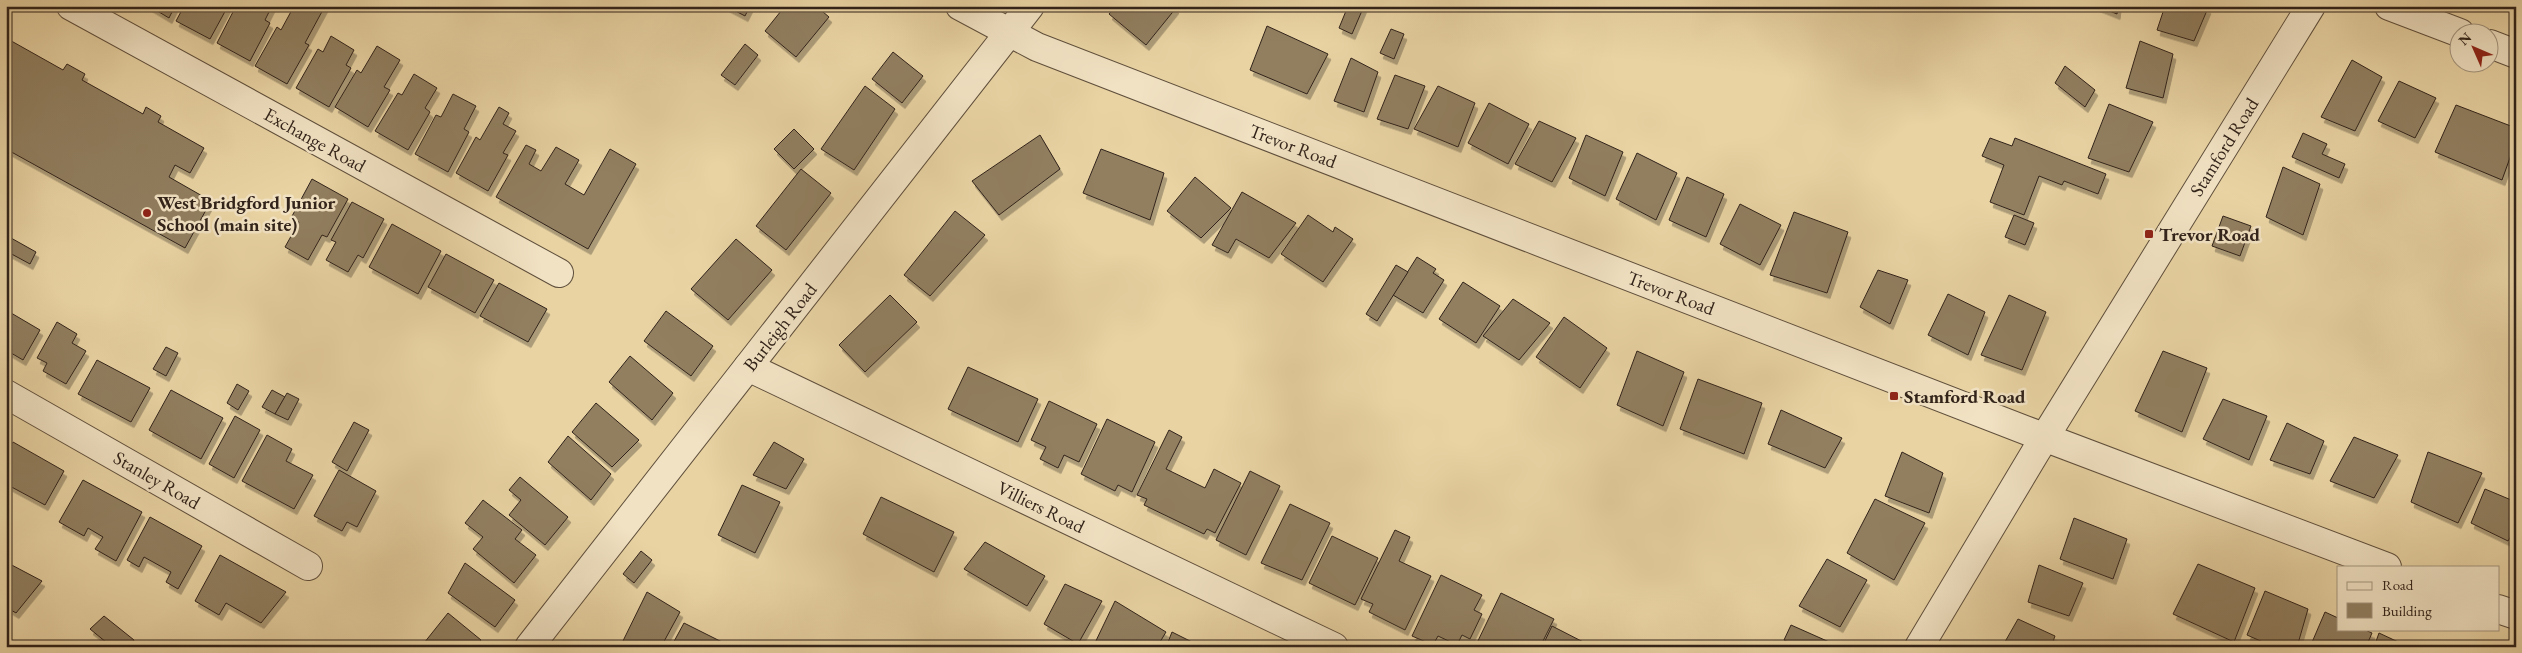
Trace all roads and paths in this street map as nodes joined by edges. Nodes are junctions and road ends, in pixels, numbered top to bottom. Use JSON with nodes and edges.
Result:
{"nodes":[{"id":1,"x":71,"y":6,"type":"edge"},
{"id":2,"x":960,"y":6,"type":"edge"},
{"id":3,"x":1030,"y":6,"type":"edge"},
{"id":4,"x":2311,"y":6,"type":"edge"},
{"id":5,"x":2389,"y":6,"type":"edge"},
{"id":6,"x":2450,"y":29,"type":"edge"},
{"id":7,"x":1009,"y":34,"type":"junction"},
{"id":8,"x":2500,"y":48,"type":"edge"},
{"id":9,"x":2516,"y":54,"type":"edge"},
{"id":10,"x":559,"y":273,"type":"dead end"},
{"id":11,"x":748,"y":366,"type":"junction"},
{"id":12,"x":6,"y":394,"type":"edge"},
{"id":13,"x":2045,"y":438,"type":"junction"},
{"id":14,"x":308,"y":566,"type":"dead end"},
{"id":15,"x":2384,"y":566,"type":"edge"},
{"id":16,"x":2500,"y":610,"type":"edge"},
{"id":17,"x":2516,"y":615,"type":"edge"},
{"id":18,"x":529,"y":647,"type":"edge"},
{"id":19,"x":1334,"y":647,"type":"edge"},
{"id":20,"x":1919,"y":647,"type":"edge"}],
"edges":[{"from":1,"to":10,"type":"street","name":"Exchange Road"},
{"from":2,"to":7,"type":"street","name":"Trevor Road"},
{"from":3,"to":7,"type":"street","name":"Burleigh Road"},
{"from":4,"to":13,"type":"street","name":"Stamford Road"},
{"from":5,"to":6,"type":"street"},
{"from":7,"to":11,"type":"street","name":"Burleigh Road"},
{"from":7,"to":13,"type":"street","name":"Trevor Road"},
{"from":8,"to":9,"type":"street"},
{"from":11,"to":18,"type":"street","name":"Burleigh Road"},
{"from":11,"to":19,"type":"street","name":"Villiers Road"},
{"from":12,"to":14,"type":"street","name":"Stanley Road"},
{"from":13,"to":15,"type":"street","name":"Trevor Road"},
{"from":13,"to":20,"type":"street","name":"Stamford Road"},
{"from":16,"to":17,"type":"street"}]}
